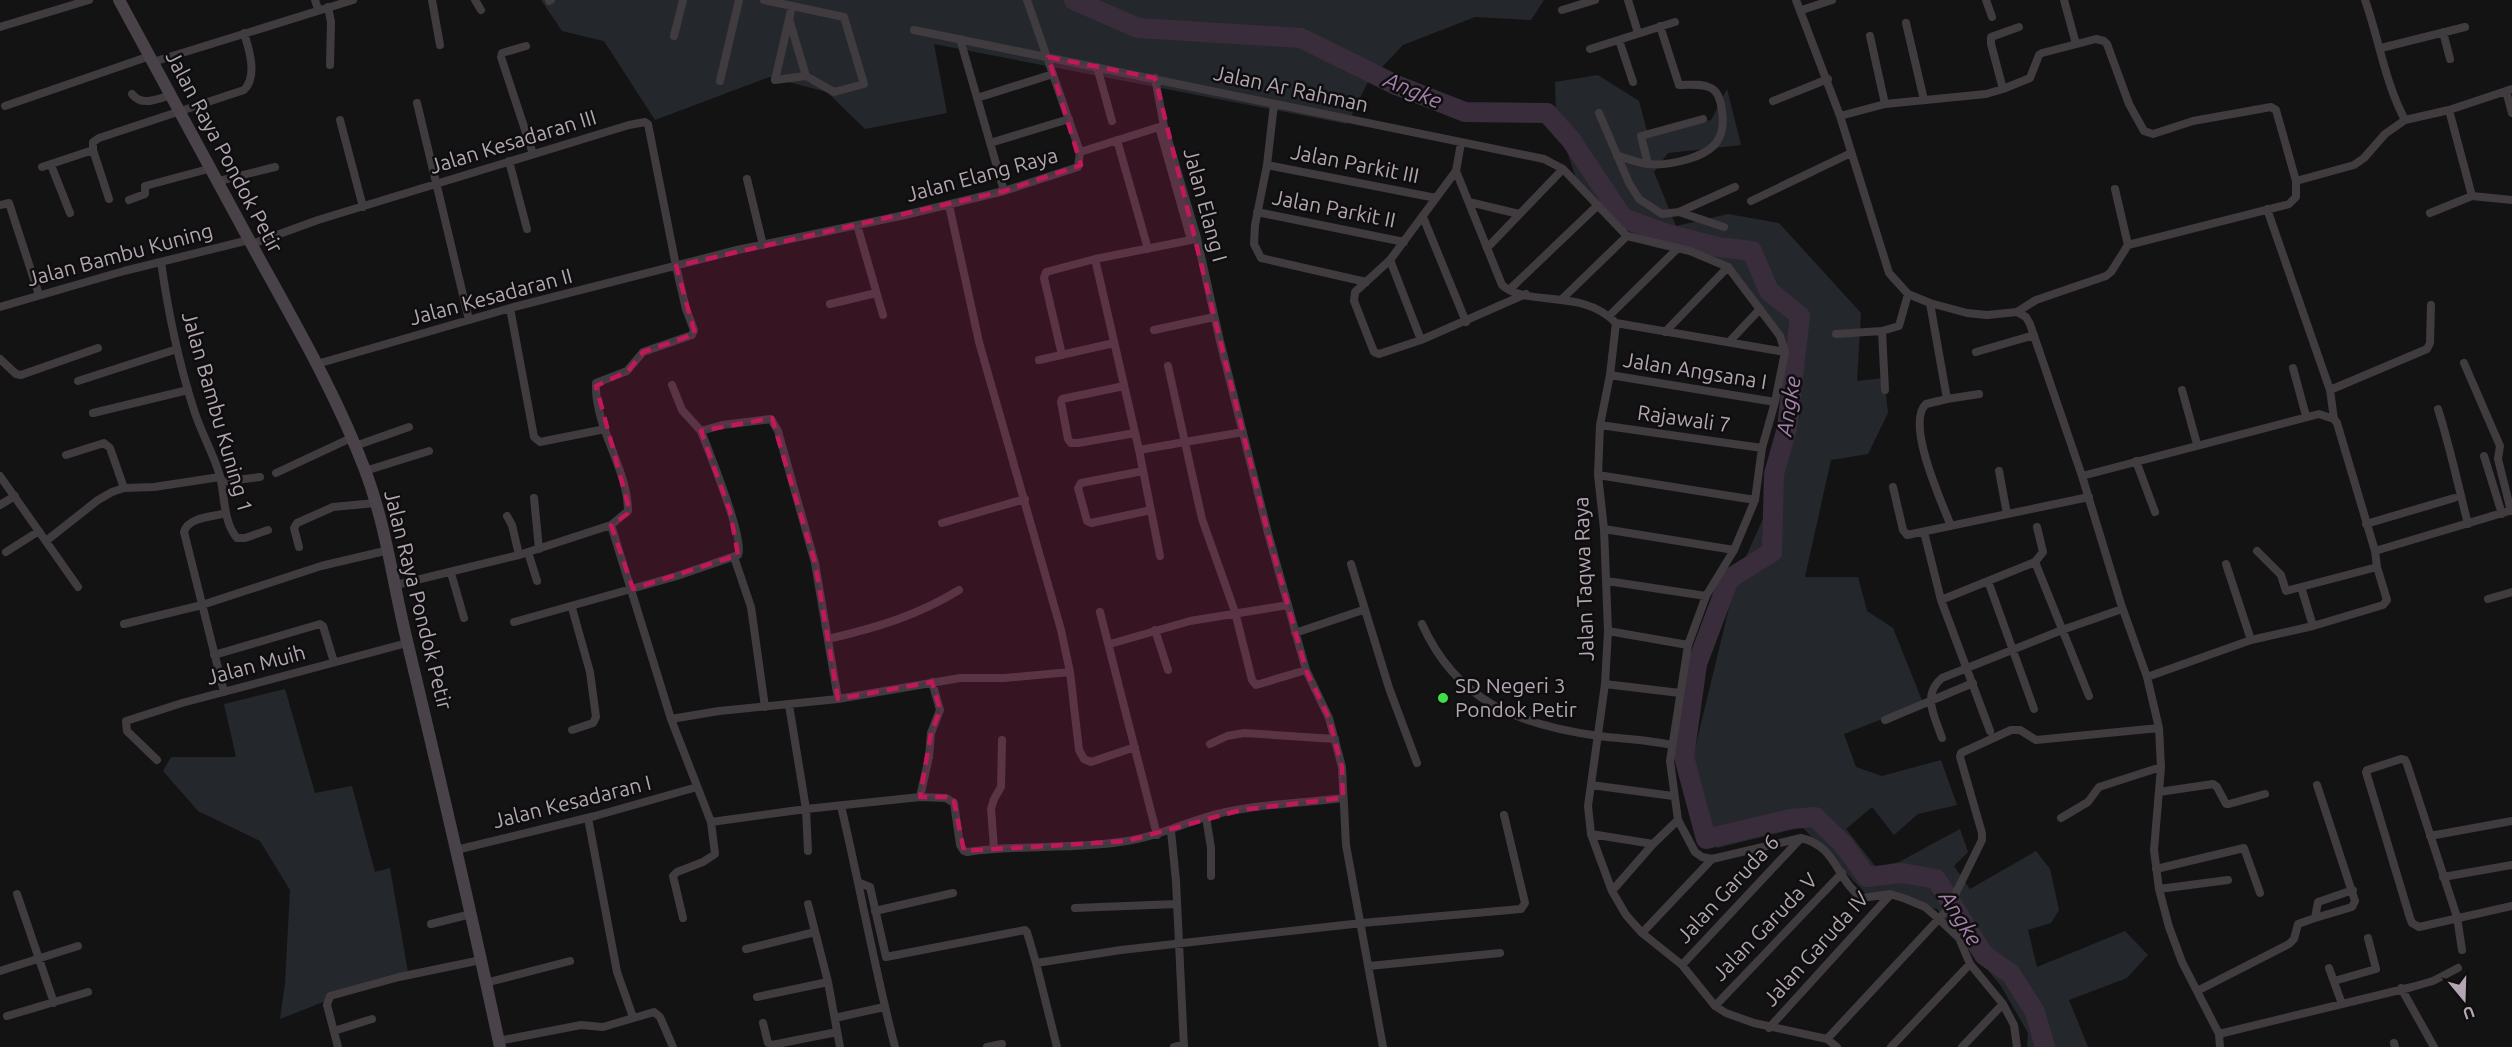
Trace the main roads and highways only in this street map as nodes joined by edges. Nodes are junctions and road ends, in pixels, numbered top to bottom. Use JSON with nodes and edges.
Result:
{"nodes":[{"id":1,"x":119,"y":0,"type":"edge"},
{"id":2,"x":499,"y":1044,"type":"edge"}],
"edges":[{"from":1,"to":2,"type":"main road","name":"Jalan Raya Pondok Petir"}]}
